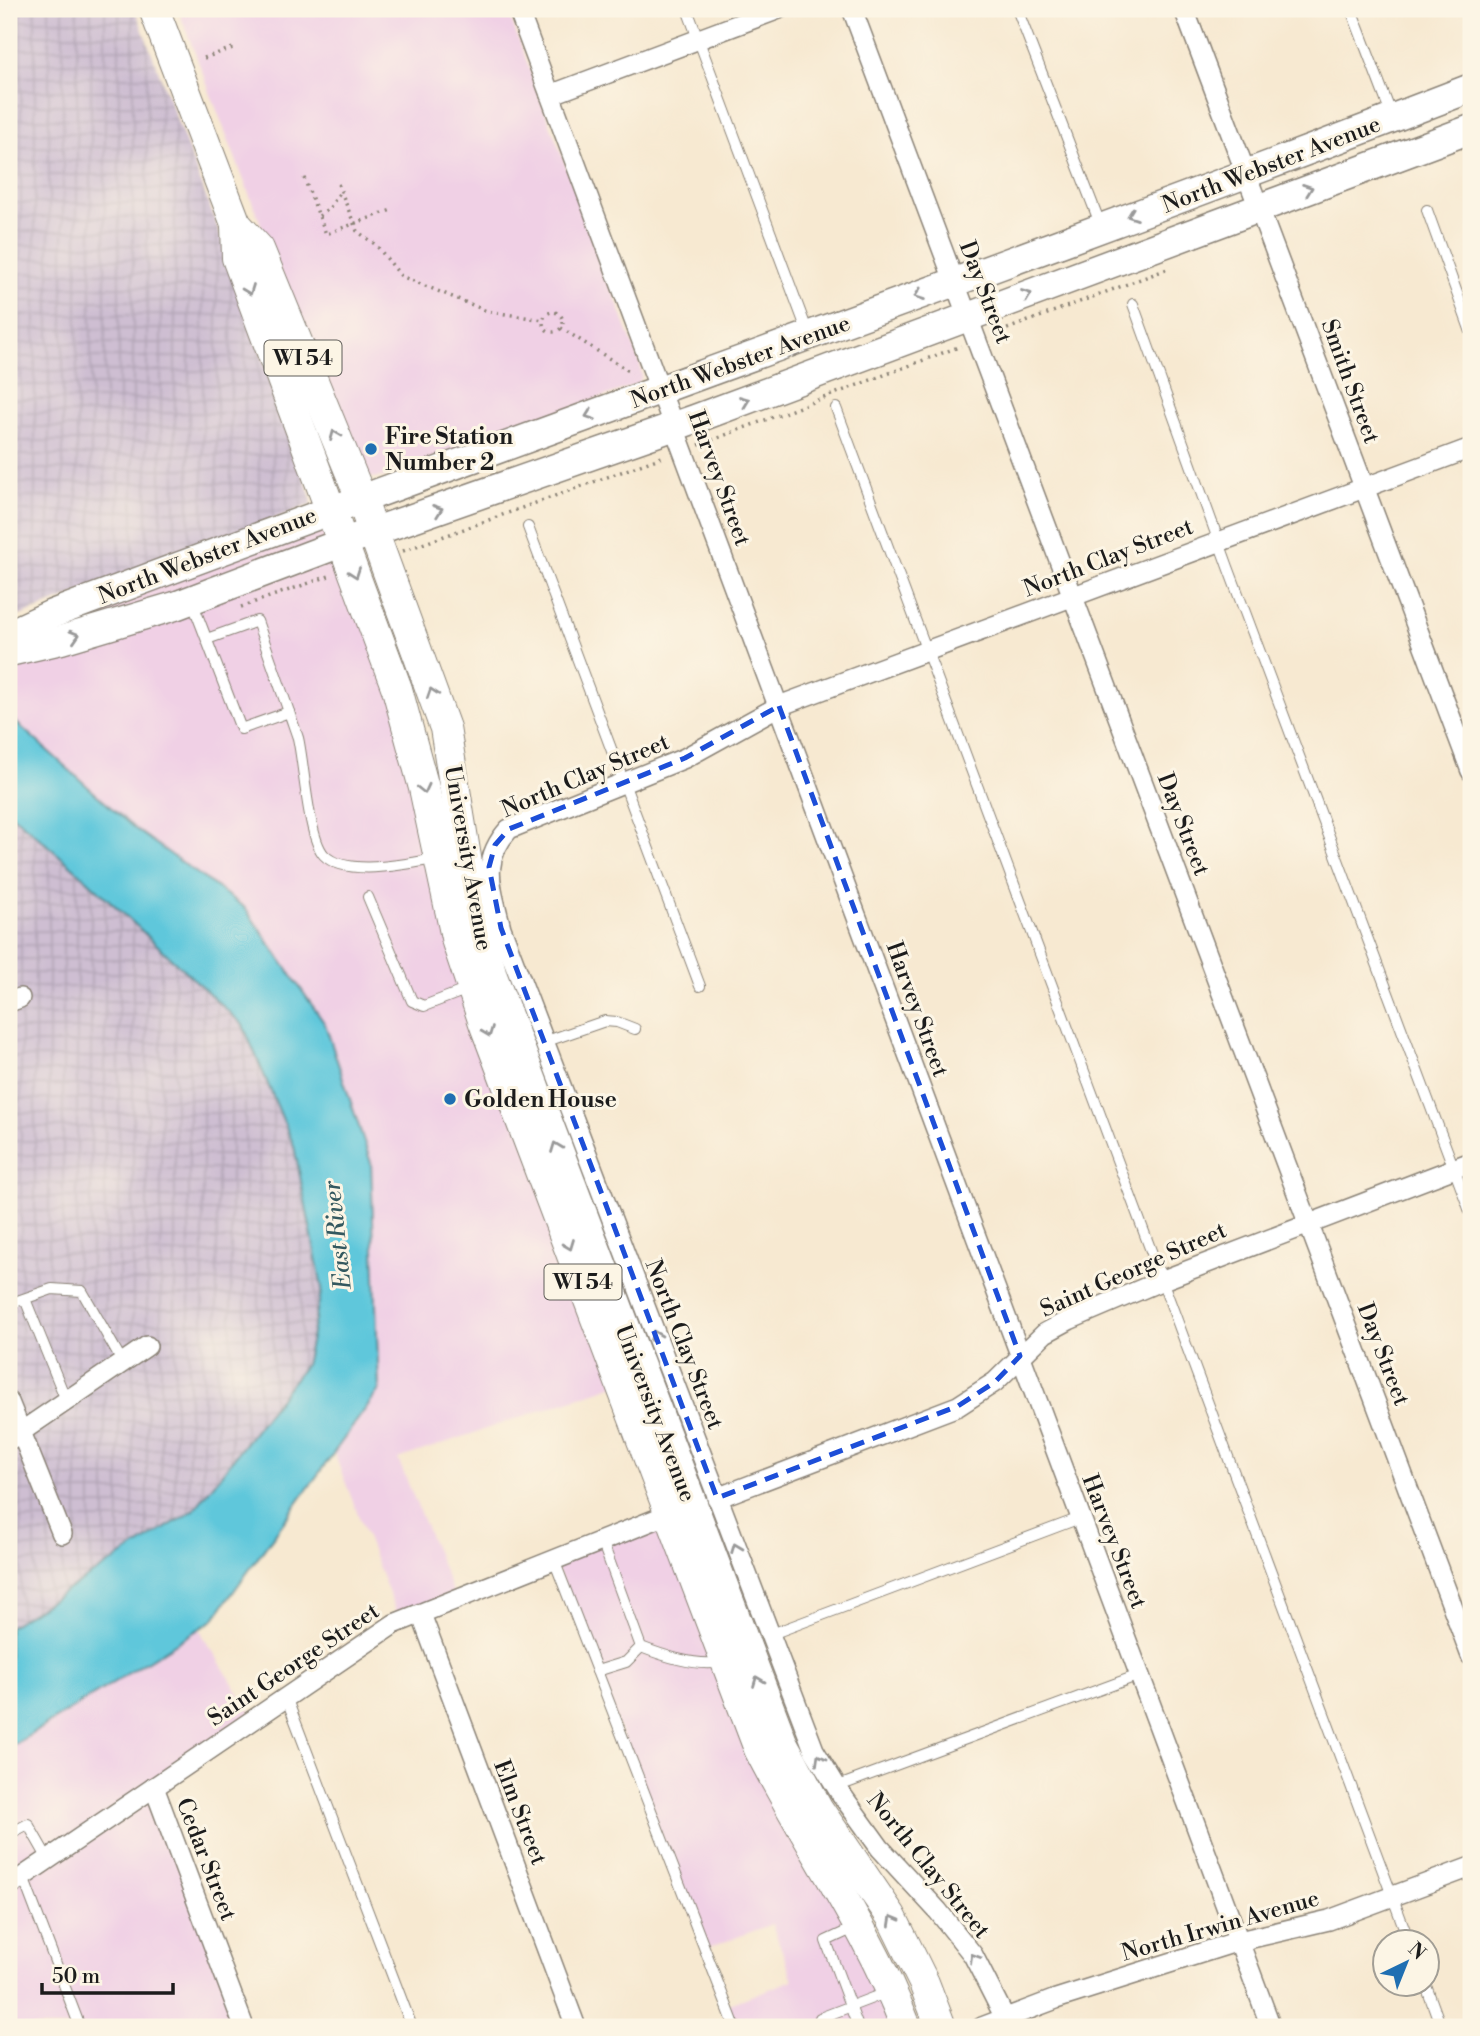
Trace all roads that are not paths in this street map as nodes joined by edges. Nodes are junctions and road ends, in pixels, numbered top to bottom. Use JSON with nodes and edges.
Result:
{"nodes":[{"id":1,"x":154,"y":9,"type":"edge"},
{"id":2,"x":518,"y":9,"type":"edge"},
{"id":3,"x":687,"y":9,"type":"edge"},
{"id":4,"x":779,"y":9,"type":"edge"},
{"id":5,"x":852,"y":9,"type":"edge"},
{"id":6,"x":1017,"y":9,"type":"edge"},
{"id":7,"x":1184,"y":9,"type":"edge"},
{"id":8,"x":1351,"y":9,"type":"edge"},
{"id":9,"x":698,"y":40,"type":"junction"},
{"id":10,"x":1471,"y":88,"type":"edge"},
{"id":11,"x":550,"y":95,"type":"junction"},
{"id":12,"x":1393,"y":118,"type":"junction"},
{"id":13,"x":1471,"y":129,"type":"edge"},
{"id":14,"x":1247,"y":174,"type":"junction"},
{"id":15,"x":1260,"y":208,"type":"junction"},
{"id":16,"x":1427,"y":210,"type":"dead end"},
{"id":17,"x":236,"y":224,"type":"junction"},
{"id":18,"x":1101,"y":226,"type":"junction"},
{"id":19,"x":956,"y":282,"type":"junction"},
{"id":20,"x":1133,"y":304,"type":"dead end"},
{"id":21,"x":970,"y":317,"type":"junction"},
{"id":22,"x":1471,"y":332,"type":"edge"},
{"id":23,"x":809,"y":335,"type":"junction"},
{"id":24,"x":661,"y":390,"type":"junction"},
{"id":25,"x":836,"y":408,"type":"dead end"},
{"id":26,"x":674,"y":427,"type":"junction"},
{"id":27,"x":1471,"y":448,"type":"edge"},
{"id":28,"x":1364,"y":488,"type":"junction"},
{"id":29,"x":361,"y":498,"type":"junction"},
{"id":30,"x":332,"y":508,"type":"junction"},
{"id":31,"x":528,"y":527,"type":"dead end"},
{"id":32,"x":374,"y":532,"type":"junction"},
{"id":33,"x":344,"y":542,"type":"junction"},
{"id":34,"x":1219,"y":542,"type":"junction"},
{"id":35,"x":1073,"y":597,"type":"junction"},
{"id":36,"x":191,"y":600,"type":"junction"},
{"id":37,"x":9,"y":634,"type":"edge"},
{"id":38,"x":206,"y":639,"type":"junction"},
{"id":39,"x":9,"y":652,"type":"edge"},
{"id":40,"x":926,"y":652,"type":"junction"},
{"id":41,"x":779,"y":706,"type":"junction"},
{"id":42,"x":289,"y":712,"type":"junction"},
{"id":43,"x":1471,"y":771,"type":"edge"},
{"id":44,"x":624,"y":784,"type":"junction"},
{"id":45,"x":439,"y":858,"type":"junction"},
{"id":46,"x":368,"y":897,"type":"dead end"},
{"id":47,"x":699,"y":986,"type":"dead end"},
{"id":48,"x":472,"y":987,"type":"junction"},
{"id":49,"x":635,"y":1029,"type":"dead end"},
{"id":50,"x":544,"y":1042,"type":"junction"},
{"id":51,"x":1463,"y":1166,"type":"edge"},
{"id":52,"x":1471,"y":1214,"type":"edge"},
{"id":53,"x":1308,"y":1223,"type":"junction"},
{"id":54,"x":1163,"y":1280,"type":"junction"},
{"id":55,"x":25,"y":1299,"type":"junction"},
{"id":56,"x":9,"y":1304,"type":"edge"},
{"id":57,"x":147,"y":1346,"type":"dead end"},
{"id":58,"x":1020,"y":1356,"type":"junction"},
{"id":59,"x":123,"y":1363,"type":"junction"},
{"id":60,"x":66,"y":1400,"type":"junction"},
{"id":61,"x":9,"y":1402,"type":"edge"},
{"id":62,"x":14,"y":1436,"type":"edge"},
{"id":63,"x":716,"y":1498,"type":"junction"},
{"id":64,"x":669,"y":1514,"type":"junction"},
{"id":65,"x":1080,"y":1518,"type":"junction"},
{"id":66,"x":62,"y":1534,"type":"dead end"},
{"id":67,"x":601,"y":1541,"type":"junction"},
{"id":68,"x":554,"y":1560,"type":"junction"},
{"id":69,"x":421,"y":1614,"type":"junction"},
{"id":70,"x":769,"y":1635,"type":"junction"},
{"id":71,"x":641,"y":1647,"type":"junction"},
{"id":72,"x":1471,"y":1656,"type":"edge"},
{"id":73,"x":726,"y":1661,"type":"junction"},
{"id":74,"x":597,"y":1671,"type":"junction"},
{"id":75,"x":1139,"y":1675,"type":"junction"},
{"id":76,"x":286,"y":1697,"type":"junction"},
{"id":77,"x":154,"y":1787,"type":"junction"},
{"id":78,"x":836,"y":1787,"type":"junction"},
{"id":79,"x":9,"y":1834,"type":"edge"},
{"id":80,"x":48,"y":1859,"type":"junction"},
{"id":81,"x":1471,"y":1867,"type":"edge"},
{"id":82,"x":16,"y":1881,"type":"edge"},
{"id":83,"x":1392,"y":1896,"type":"junction"},
{"id":84,"x":858,"y":1926,"type":"junction"},
{"id":85,"x":1404,"y":1927,"type":"edge"},
{"id":86,"x":1239,"y":1941,"type":"junction"},
{"id":87,"x":892,"y":1991,"type":"junction"},
{"id":88,"x":1430,"y":1997,"type":"edge"},
{"id":89,"x":850,"y":2007,"type":"junction"},
{"id":90,"x":1005,"y":2018,"type":"junction"},
{"id":91,"x":79,"y":2027,"type":"edge"},
{"id":92,"x":244,"y":2027,"type":"edge"},
{"id":93,"x":412,"y":2027,"type":"edge"},
{"id":94,"x":576,"y":2027,"type":"edge"},
{"id":95,"x":735,"y":2027,"type":"edge"},
{"id":96,"x":824,"y":2027,"type":"edge"},
{"id":97,"x":858,"y":2027,"type":"edge"},
{"id":98,"x":906,"y":2027,"type":"edge"},
{"id":99,"x":941,"y":2027,"type":"edge"},
{"id":100,"x":982,"y":2027,"type":"edge"},
{"id":101,"x":1271,"y":2027,"type":"edge"},
{"id":102,"x":1441,"y":2027,"type":"edge"}],
"edges":[{"from":1,"to":17,"type":"main road","name":"University Avenue","number":"WI 54"},
{"from":2,"to":11,"type":"street","name":"Harvey Street"},
{"from":3,"to":9,"type":"lane"},
{"from":4,"to":9,"type":"street"},
{"from":5,"to":19,"type":"street","name":"Day Street"},
{"from":6,"to":18,"type":"lane"},
{"from":7,"to":14,"type":"street","name":"Smith Street"},
{"from":8,"to":12,"type":"lane"},
{"from":9,"to":11,"type":"street"},
{"from":9,"to":23,"type":"lane"},
{"from":10,"to":12,"type":"main road","name":"North Webster Avenue"},
{"from":11,"to":24,"type":"street","name":"Harvey Street"},
{"from":12,"to":14,"type":"main road","name":"North Webster Avenue"},
{"from":15,"to":13,"type":"main road","name":"North Webster Avenue","one_way":true},
{"from":14,"to":15,"type":"street","name":"Smith Street"},
{"from":14,"to":18,"type":"main road","name":"North Webster Avenue","one_way":true},
{"from":21,"to":15,"type":"main road","name":"North Webster Avenue","one_way":true},
{"from":15,"to":28,"type":"street","name":"Smith Street"},
{"from":16,"to":22,"type":"lane"},
{"from":29,"to":17,"type":"main road","name":"University Avenue","number":"WI 54","one_way":true},
{"from":17,"to":30,"type":"main road","name":"University Avenue","number":"WI 54","one_way":true},
{"from":18,"to":19,"type":"main road","name":"North Webster Avenue"},
{"from":19,"to":21,"type":"street","name":"Day Street"},
{"from":19,"to":23,"type":"main road","name":"North Webster Avenue","one_way":true},
{"from":20,"to":34,"type":"lane"},
{"from":26,"to":21,"type":"main road","name":"North Webster Avenue","one_way":true},
{"from":21,"to":35,"type":"street","name":"Day Street"},
{"from":23,"to":24,"type":"main road","name":"North Webster Avenue"},
{"from":24,"to":26,"type":"street","name":"Harvey Street"},
{"from":24,"to":29,"type":"main road","name":"North Webster Avenue","one_way":true},
{"from":25,"to":40,"type":"lane"},
{"from":32,"to":26,"type":"main road","name":"North Webster Avenue","one_way":true},
{"from":26,"to":41,"type":"street","name":"Harvey Street"},
{"from":27,"to":28,"type":"street","name":"North Clay Street"},
{"from":28,"to":34,"type":"street","name":"North Clay Street"},
{"from":28,"to":43,"type":"street","name":"Smith Street"},
{"from":29,"to":30,"type":"main road","name":"North Webster Avenue"},
{"from":29,"to":32,"type":"main road","name":"University Avenue","number":"WI 54"},
{"from":30,"to":33,"type":"main road","name":"University Avenue","number":"WI 54"},
{"from":30,"to":37,"type":"main road","name":"North Webster Avenue"},
{"from":31,"to":44,"type":"lane"},
{"from":32,"to":33,"type":"main road","name":"North Webster Avenue"},
{"from":99,"to":32,"type":"main road","name":"University Avenue","number":"WI 54","one_way":true},
{"from":33,"to":36,"type":"main road","name":"North Webster Avenue"},
{"from":33,"to":45,"type":"main road","name":"University Avenue","number":"WI 54","one_way":true},
{"from":34,"to":35,"type":"street","name":"North Clay Street"},
{"from":34,"to":51,"type":"lane"},
{"from":35,"to":40,"type":"street","name":"North Clay Street"},
{"from":35,"to":53,"type":"street","name":"Day Street"},
{"from":36,"to":38,"type":"lane"},
{"from":39,"to":36,"type":"main road","name":"North Webster Avenue","one_way":true},
{"from":38,"to":42,"type":"lane"},
{"from":38,"to":42,"type":"lane"},
{"from":40,"to":41,"type":"street","name":"North Clay Street"},
{"from":40,"to":54,"type":"lane"},
{"from":41,"to":44,"type":"street","name":"North Clay Street"},
{"from":41,"to":58,"type":"street","name":"Harvey Street"},
{"from":42,"to":45,"type":"lane"},
{"from":44,"to":47,"type":"lane"},
{"from":44,"to":50,"type":"street","name":"North Clay Street"},
{"from":45,"to":48,"type":"main road","name":"University Avenue","number":"WI 54"},
{"from":46,"to":48,"type":"lane"},
{"from":48,"to":64,"type":"main road","name":"University Avenue","number":"WI 54","one_way":true},
{"from":49,"to":50,"type":"lane"},
{"from":63,"to":50,"type":"street","name":"North Clay Street","one_way":true},
{"from":51,"to":52,"type":"lane"},
{"from":51,"to":53,"type":"street","name":"Saint George Street"},
{"from":53,"to":54,"type":"street","name":"Saint George Street"},
{"from":53,"to":72,"type":"street","name":"Day Street"},
{"from":54,"to":58,"type":"street","name":"Saint George Street"},
{"from":54,"to":83,"type":"lane"},
{"from":55,"to":56,"type":"lane"},
{"from":55,"to":59,"type":"lane"},
{"from":55,"to":60,"type":"lane"},
{"from":57,"to":59,"type":"street"},
{"from":58,"to":63,"type":"street","name":"Saint George Street"},
{"from":58,"to":65,"type":"street","name":"Harvey Street"},
{"from":59,"to":60,"type":"street"},
{"from":60,"to":62,"type":"street"},
{"from":61,"to":62,"type":"street"},
{"from":62,"to":66,"type":"street"},
{"from":70,"to":63,"type":"street","name":"North Clay Street","one_way":true},
{"from":64,"to":67,"type":"street","name":"Saint George Street"},
{"from":64,"to":73,"type":"main road","name":"University Avenue","number":"WI 54"},
{"from":65,"to":70,"type":"lane"},
{"from":65,"to":75,"type":"street","name":"Harvey Street"},
{"from":67,"to":68,"type":"street","name":"Saint George Street"},
{"from":67,"to":71,"type":"lane"},
{"from":68,"to":69,"type":"street","name":"Saint George Street"},
{"from":68,"to":74,"type":"lane"},
{"from":69,"to":76,"type":"street","name":"Saint George Street"},
{"from":69,"to":94,"type":"street","name":"Elm Street"},
{"from":78,"to":70,"type":"street","name":"North Clay Street","one_way":true},
{"from":71,"to":73,"type":"lane"},
{"from":71,"to":74,"type":"lane"},
{"from":73,"to":84,"type":"main road","name":"University Avenue","number":"WI 54"},
{"from":74,"to":95,"type":"lane"},
{"from":75,"to":78,"type":"lane"},
{"from":75,"to":86,"type":"street","name":"Harvey Street"},
{"from":76,"to":77,"type":"street","name":"Saint George Street"},
{"from":76,"to":93,"type":"lane"},
{"from":77,"to":80,"type":"street","name":"Saint George Street"},
{"from":77,"to":92,"type":"street","name":"Cedar Street"},
{"from":90,"to":78,"type":"street","name":"North Clay Street","one_way":true},
{"from":79,"to":80,"type":"lane"},
{"from":80,"to":82,"type":"street","name":"Saint George Street"},
{"from":81,"to":83,"type":"street","name":"North Irwin Avenue"},
{"from":82,"to":91,"type":"lane"},
{"from":83,"to":85,"type":"lane"},
{"from":83,"to":86,"type":"street","name":"North Irwin Avenue"},
{"from":84,"to":87,"type":"main road","name":"University Avenue","number":"WI 54"},
{"from":84,"to":89,"type":"lane"},
{"from":86,"to":90,"type":"street","name":"North Irwin Avenue"},
{"from":86,"to":101,"type":"street","name":"Harvey Street"},
{"from":87,"to":89,"type":"lane"},
{"from":87,"to":98,"type":"main road","name":"University Avenue","number":"WI 54"},
{"from":88,"to":102,"type":"lane"},
{"from":89,"to":96,"type":"lane"},
{"from":89,"to":97,"type":"lane"},
{"from":90,"to":100,"type":"street","name":"North Irwin Avenue"}]}
